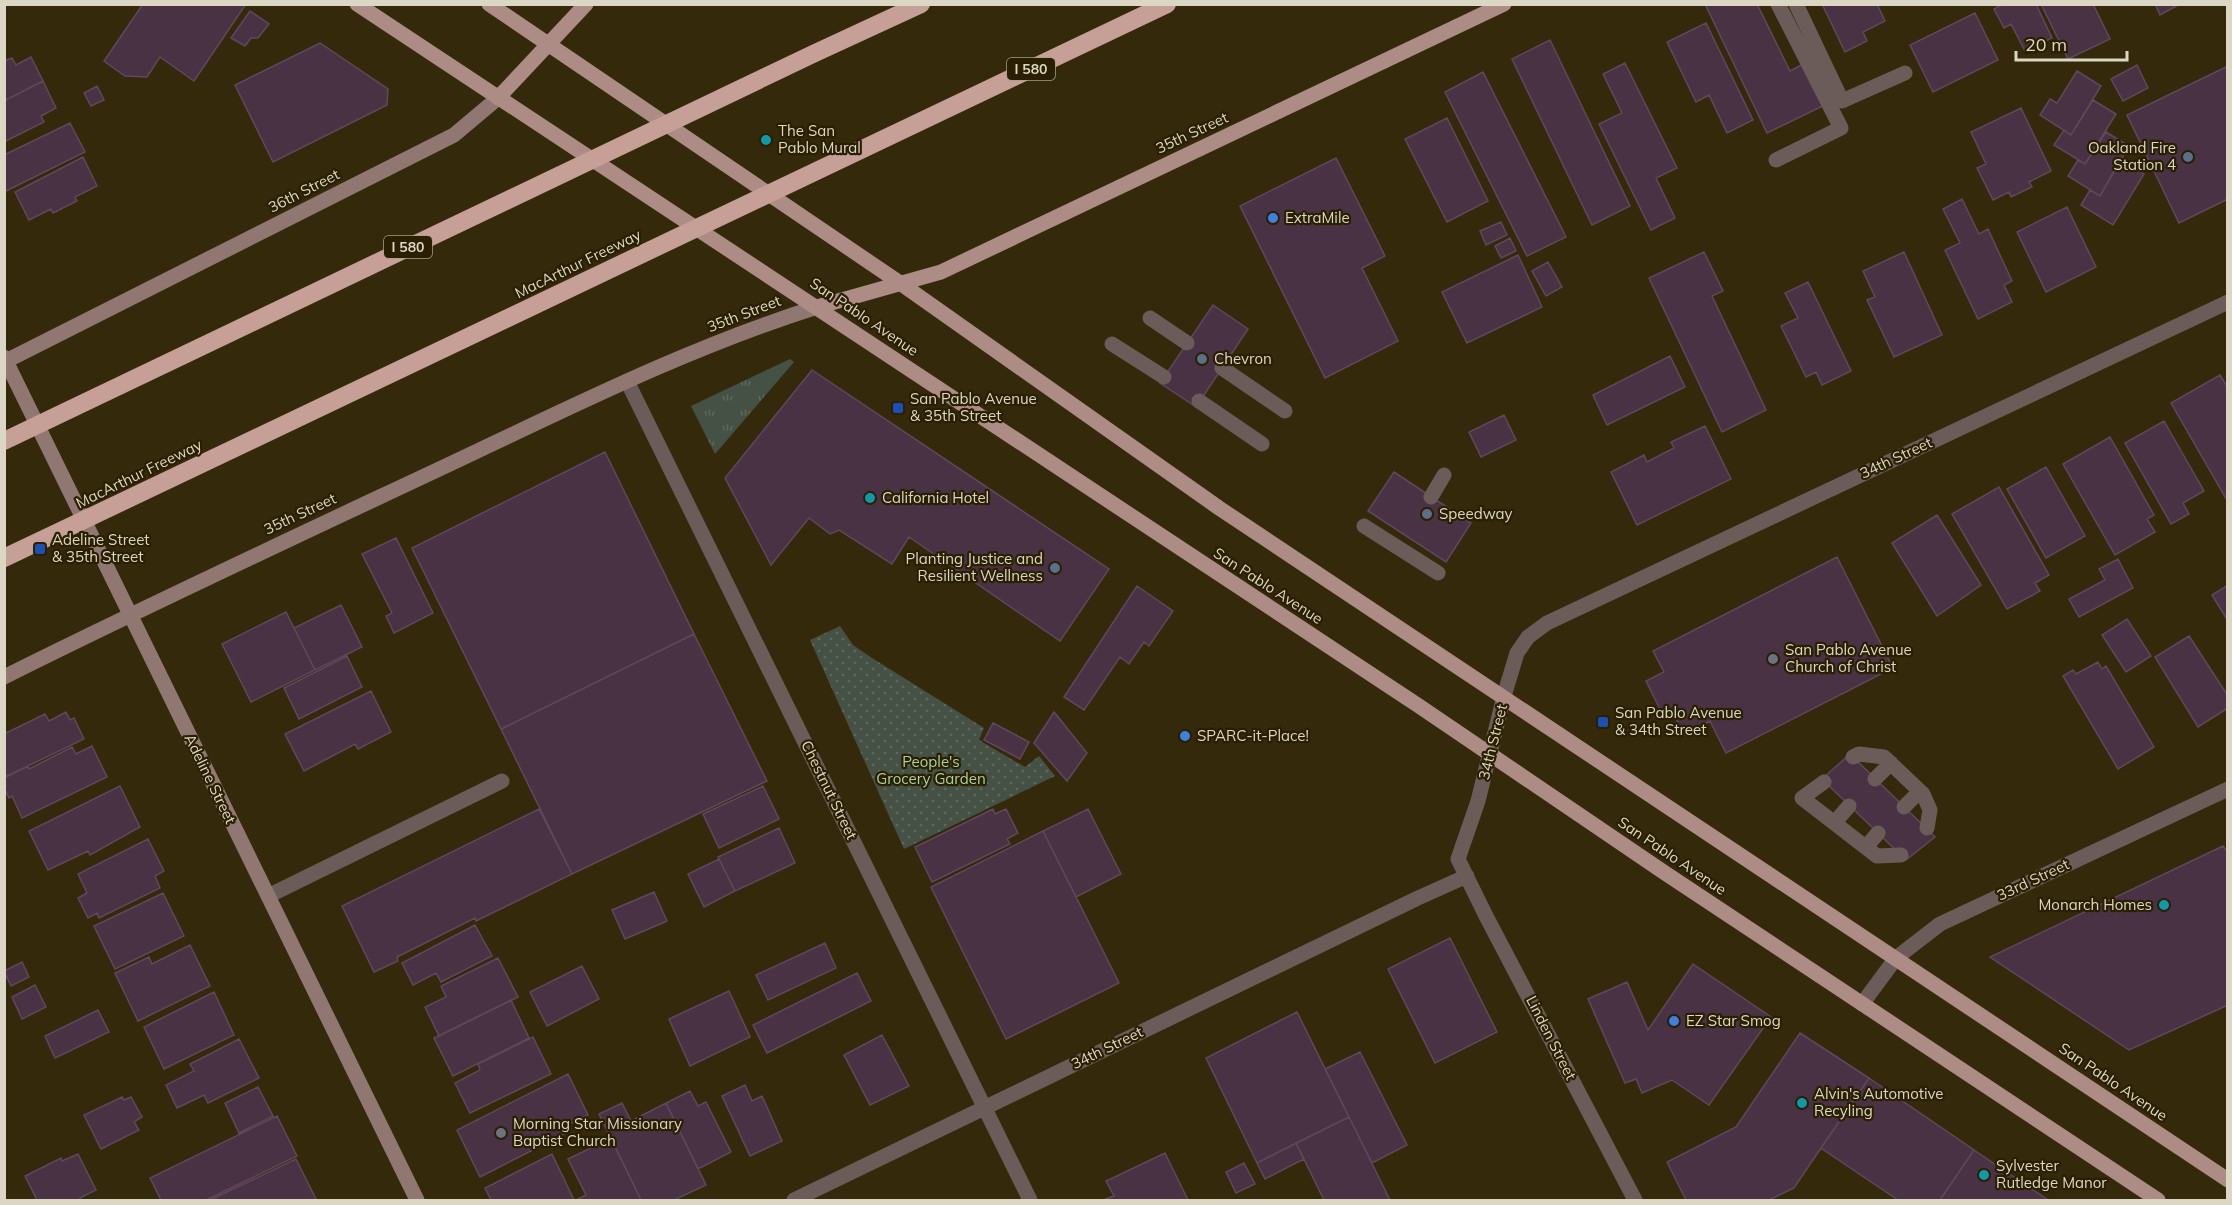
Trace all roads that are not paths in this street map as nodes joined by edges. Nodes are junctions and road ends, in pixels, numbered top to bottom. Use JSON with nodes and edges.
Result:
{"nodes":[{"id":1,"x":357,"y":4,"type":"edge"},
{"id":2,"x":489,"y":4,"type":"edge"},
{"id":3,"x":586,"y":4,"type":"edge"},
{"id":4,"x":921,"y":4,"type":"edge"},
{"id":5,"x":1167,"y":4,"type":"edge"},
{"id":6,"x":1504,"y":4,"type":"edge"},
{"id":7,"x":1778,"y":4,"type":"edge"},
{"id":8,"x":1796,"y":4,"type":"edge"},
{"id":9,"x":547,"y":44,"type":"junction"},
{"id":10,"x":1905,"y":73,"type":"dead end"},
{"id":11,"x":498,"y":98,"type":"junction"},
{"id":12,"x":1776,"y":160,"type":"dead end"},
{"id":13,"x":900,"y":283,"type":"junction"},
{"id":14,"x":2228,"y":302,"type":"edge"},
{"id":15,"x":817,"y":307,"type":"junction"},
{"id":16,"x":1150,"y":318,"type":"dead end"},
{"id":17,"x":1187,"y":343,"type":"dead end"},
{"id":18,"x":1112,"y":344,"type":"dead end"},
{"id":19,"x":5,"y":360,"type":"edge"},
{"id":20,"x":1222,"y":368,"type":"dead end"},
{"id":21,"x":1164,"y":377,"type":"dead end"},
{"id":22,"x":627,"y":381,"type":"junction"},
{"id":23,"x":1199,"y":401,"type":"dead end"},
{"id":24,"x":1285,"y":411,"type":"dead end"},
{"id":25,"x":4,"y":441,"type":"edge"},
{"id":26,"x":1262,"y":444,"type":"dead end"},
{"id":27,"x":1444,"y":475,"type":"dead end"},
{"id":28,"x":1431,"y":497,"type":"dead end"},
{"id":29,"x":1364,"y":526,"type":"dead end"},
{"id":30,"x":4,"y":558,"type":"edge"},
{"id":31,"x":1438,"y":573,"type":"dead end"},
{"id":32,"x":129,"y":615,"type":"junction"},
{"id":33,"x":4,"y":677,"type":"edge"},
{"id":34,"x":1504,"y":696,"type":"junction"},
{"id":35,"x":1490,"y":754,"type":"junction"},
{"id":36,"x":1853,"y":757,"type":"dead end"},
{"id":37,"x":1891,"y":763,"type":"junction"},
{"id":38,"x":1875,"y":779,"type":"dead end"},
{"id":39,"x":502,"y":781,"type":"dead end"},
{"id":40,"x":1824,"y":782,"type":"dead end"},
{"id":41,"x":2228,"y":789,"type":"edge"},
{"id":42,"x":1920,"y":791,"type":"junction"},
{"id":43,"x":1849,"y":806,"type":"dead end"},
{"id":44,"x":1904,"y":807,"type":"dead end"},
{"id":45,"x":1835,"y":822,"type":"junction"},
{"id":46,"x":1927,"y":828,"type":"dead end"},
{"id":47,"x":1878,"y":833,"type":"dead end"},
{"id":48,"x":1866,"y":847,"type":"junction"},
{"id":49,"x":1901,"y":855,"type":"dead end"},
{"id":50,"x":1467,"y":876,"type":"junction"},
{"id":51,"x":268,"y":896,"type":"junction"},
{"id":52,"x":1896,"y":958,"type":"junction"},
{"id":53,"x":1862,"y":1004,"type":"junction"},
{"id":54,"x":985,"y":1108,"type":"junction"},
{"id":55,"x":2228,"y":1180,"type":"edge"},
{"id":56,"x":417,"y":1200,"type":"edge"},
{"id":57,"x":794,"y":1200,"type":"edge"},
{"id":58,"x":1030,"y":1200,"type":"edge"},
{"id":59,"x":1635,"y":1200,"type":"edge"},
{"id":60,"x":2158,"y":1200,"type":"edge"}],
"edges":[{"from":1,"to":11,"type":"main road","name":"San Pablo Avenue"},
{"from":2,"to":9,"type":"main road","name":"San Pablo Avenue"},
{"from":3,"to":9,"type":"main road","name":"36th Street"},
{"from":4,"to":25,"type":"highway","number":"I 580"},
{"from":5,"to":30,"type":"highway","name":"MacArthur Freeway","number":"I 580"},
{"from":6,"to":13,"type":"main road","name":"35th Street"},
{"from":7,"to":12,"type":"street"},
{"from":8,"to":10,"type":"street"},
{"from":9,"to":11,"type":"main road","name":"36th Street"},
{"from":9,"to":13,"type":"main road","name":"San Pablo Avenue"},
{"from":11,"to":15,"type":"main road","name":"San Pablo Avenue"},
{"from":11,"to":19,"type":"main road","name":"36th Street"},
{"from":13,"to":15,"type":"main road","name":"35th Street"},
{"from":13,"to":34,"type":"main road","name":"San Pablo Avenue"},
{"from":14,"to":34,"type":"street","name":"34th Street"},
{"from":15,"to":22,"type":"main road","name":"35th Street"},
{"from":15,"to":35,"type":"main road","name":"San Pablo Avenue"},
{"from":16,"to":17,"type":"street"},
{"from":18,"to":21,"type":"street"},
{"from":19,"to":32,"type":"main road","name":"Adeline Street"},
{"from":20,"to":24,"type":"street"},
{"from":22,"to":32,"type":"main road","name":"35th Street"},
{"from":22,"to":54,"type":"street","name":"Chestnut Street"},
{"from":23,"to":26,"type":"street"},
{"from":27,"to":28,"type":"street"},
{"from":29,"to":31,"type":"street"},
{"from":32,"to":33,"type":"main road","name":"35th Street"},
{"from":32,"to":51,"type":"main road","name":"Adeline Street"},
{"from":34,"to":35,"type":"street","name":"34th Street"},
{"from":34,"to":52,"type":"main road","name":"San Pablo Avenue"},
{"from":35,"to":50,"type":"street","name":"34th Street"},
{"from":35,"to":53,"type":"main road","name":"San Pablo Avenue"},
{"from":36,"to":37,"type":"street"},
{"from":37,"to":38,"type":"street"},
{"from":37,"to":42,"type":"street"},
{"from":39,"to":51,"type":"street"},
{"from":40,"to":45,"type":"street"},
{"from":41,"to":52,"type":"street","name":"33rd Street"},
{"from":42,"to":44,"type":"street"},
{"from":42,"to":46,"type":"street"},
{"from":43,"to":45,"type":"street"},
{"from":45,"to":48,"type":"street"},
{"from":47,"to":48,"type":"street"},
{"from":48,"to":49,"type":"street"},
{"from":50,"to":54,"type":"street","name":"34th Street"},
{"from":50,"to":59,"type":"street","name":"Linden Street"},
{"from":51,"to":56,"type":"main road","name":"Adeline Street"},
{"from":52,"to":53,"type":"street","name":"33rd Street"},
{"from":52,"to":55,"type":"main road","name":"San Pablo Avenue"},
{"from":53,"to":60,"type":"main road","name":"San Pablo Avenue"},
{"from":54,"to":57,"type":"street","name":"34th Street"},
{"from":54,"to":58,"type":"street","name":"Chestnut Street"}]}
